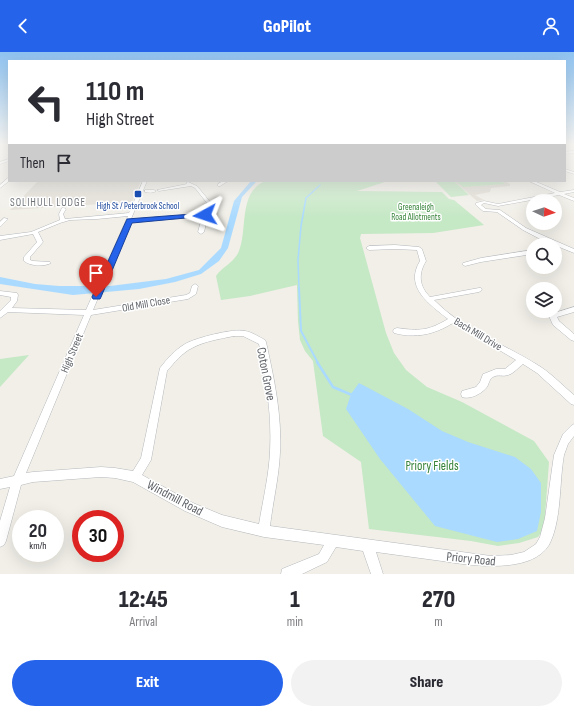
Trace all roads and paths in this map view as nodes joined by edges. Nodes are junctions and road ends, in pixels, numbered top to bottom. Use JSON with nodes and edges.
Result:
{"nodes":[{"id":1,"x":8,"y":180,"type":"edge"},
{"id":2,"x":145,"y":182,"type":"edge"},
{"id":3,"x":224,"y":182,"type":"edge"},
{"id":4,"x":533,"y":182,"type":"edge"},
{"id":5,"x":219,"y":185,"type":"dead end"},
{"id":6,"x":0,"y":187,"type":"edge"},
{"id":7,"x":147,"y":191,"type":"dead end"},
{"id":8,"x":574,"y":191,"type":"edge"},
{"id":9,"x":557,"y":194,"type":"joint"},
{"id":10,"x":562,"y":196,"type":"edge"},
{"id":11,"x":574,"y":200,"type":"edge"},
{"id":12,"x":526,"y":201,"type":"edge"},
{"id":13,"x":64,"y":209,"type":"dead end"},
{"id":14,"x":131,"y":214,"type":"junction"},
{"id":15,"x":205,"y":215,"type":"junction"},
{"id":16,"x":63,"y":221,"type":"junction"},
{"id":17,"x":129,"y":221,"type":"junction"},
{"id":18,"x":203,"y":225,"type":"junction"},
{"id":19,"x":209,"y":225,"type":"dead end"},
{"id":20,"x":35,"y":232,"type":"junction"},
{"id":21,"x":201,"y":232,"type":"dead end"},
{"id":22,"x":0,"y":238,"type":"edge"},
{"id":23,"x":574,"y":243,"type":"edge"},
{"id":24,"x":369,"y":248,"type":"dead end"},
{"id":25,"x":562,"y":248,"type":"edge"},
{"id":26,"x":566,"y":248,"type":"junction"},
{"id":27,"x":574,"y":251,"type":"edge"},
{"id":28,"x":526,"y":253,"type":"edge"},
{"id":29,"x":48,"y":263,"type":"dead end"},
{"id":30,"x":465,"y":264,"type":"dead end"},
{"id":31,"x":195,"y":286,"type":"dead end"},
{"id":32,"x":479,"y":290,"type":"dead end"},
{"id":33,"x":0,"y":293,"type":"edge"},
{"id":34,"x":429,"y":299,"type":"junction"},
{"id":35,"x":574,"y":309,"type":"edge"},
{"id":36,"x":6,"y":310,"type":"junction"},
{"id":37,"x":90,"y":313,"type":"junction"},
{"id":38,"x":0,"y":315,"type":"edge"},
{"id":39,"x":454,"y":319,"type":"junction"},
{"id":40,"x":397,"y":331,"type":"dead end"},
{"id":41,"x":574,"y":338,"type":"edge"},
{"id":42,"x":522,"y":360,"type":"junction"},
{"id":43,"x":465,"y":394,"type":"dead end"},
{"id":44,"x":574,"y":401,"type":"edge"},
{"id":45,"x":574,"y":429,"type":"edge"},
{"id":46,"x":135,"y":477,"type":"junction"},
{"id":47,"x":17,"y":481,"type":"junction"},
{"id":48,"x":0,"y":484,"type":"edge"},
{"id":49,"x":264,"y":531,"type":"junction"},
{"id":50,"x":0,"y":541,"type":"edge"},
{"id":51,"x":332,"y":541,"type":"junction"},
{"id":52,"x":367,"y":545,"type":"junction"},
{"id":53,"x":287,"y":574,"type":"edge"},
{"id":54,"x":376,"y":574,"type":"edge"}],
"edges":[{"from":1,"to":6,"type":"street"},
{"from":2,"to":14,"type":"street","name":"High Street"},
{"from":3,"to":5,"type":"street"},
{"from":4,"to":9,"type":"street"},
{"from":7,"to":15,"type":"street"},
{"from":8,"to":9,"type":"street"},
{"from":10,"to":11,"type":"street"},
{"from":12,"to":26,"type":"street"},
{"from":13,"to":16,"type":"street"},
{"from":14,"to":16,"type":"street"},
{"from":14,"to":17,"type":"street","name":"High Street"},
{"from":15,"to":17,"type":"street"},
{"from":15,"to":18,"type":"street"},
{"from":16,"to":20,"type":"street"},
{"from":17,"to":37,"type":"street","name":"High Street"},
{"from":18,"to":19,"type":"street"},
{"from":18,"to":21,"type":"street"},
{"from":20,"to":22,"type":"street"},
{"from":20,"to":29,"type":"street"},
{"from":23,"to":26,"type":"street"},
{"from":24,"to":34,"type":"street","name":"Bach Mill Drive"},
{"from":25,"to":26,"type":"street"},
{"from":26,"to":27,"type":"street"},
{"from":28,"to":30,"type":"street"},
{"from":31,"to":37,"type":"street","name":"Old Mill Close"},
{"from":32,"to":34,"type":"street"},
{"from":33,"to":36,"type":"street"},
{"from":34,"to":39,"type":"street","name":"Bach Mill Drive"},
{"from":35,"to":41,"type":"street"},
{"from":36,"to":37,"type":"street","name":"Old Mill Close"},
{"from":36,"to":38,"type":"street"},
{"from":37,"to":47,"type":"street","name":"High Street"},
{"from":39,"to":40,"type":"street"},
{"from":39,"to":42,"type":"street","name":"Bach Mill Drive"},
{"from":42,"to":43,"type":"street"},
{"from":42,"to":44,"type":"street","name":"Bach Mill Drive"},
{"from":45,"to":52,"type":"street","name":"Priory Road"},
{"from":46,"to":47,"type":"street","name":"Windmill Road"},
{"from":46,"to":49,"type":"street","name":"Windmill Road"},
{"from":46,"to":49,"type":"street","name":"Coton Grove"},
{"from":47,"to":48,"type":"street","name":"Windmill Road"},
{"from":47,"to":50,"type":"street","name":"High Street"},
{"from":49,"to":51,"type":"street","name":"Windmill Road"},
{"from":51,"to":52,"type":"street","name":"Priory Road"},
{"from":51,"to":53,"type":"street"},
{"from":52,"to":54,"type":"street"}]}
